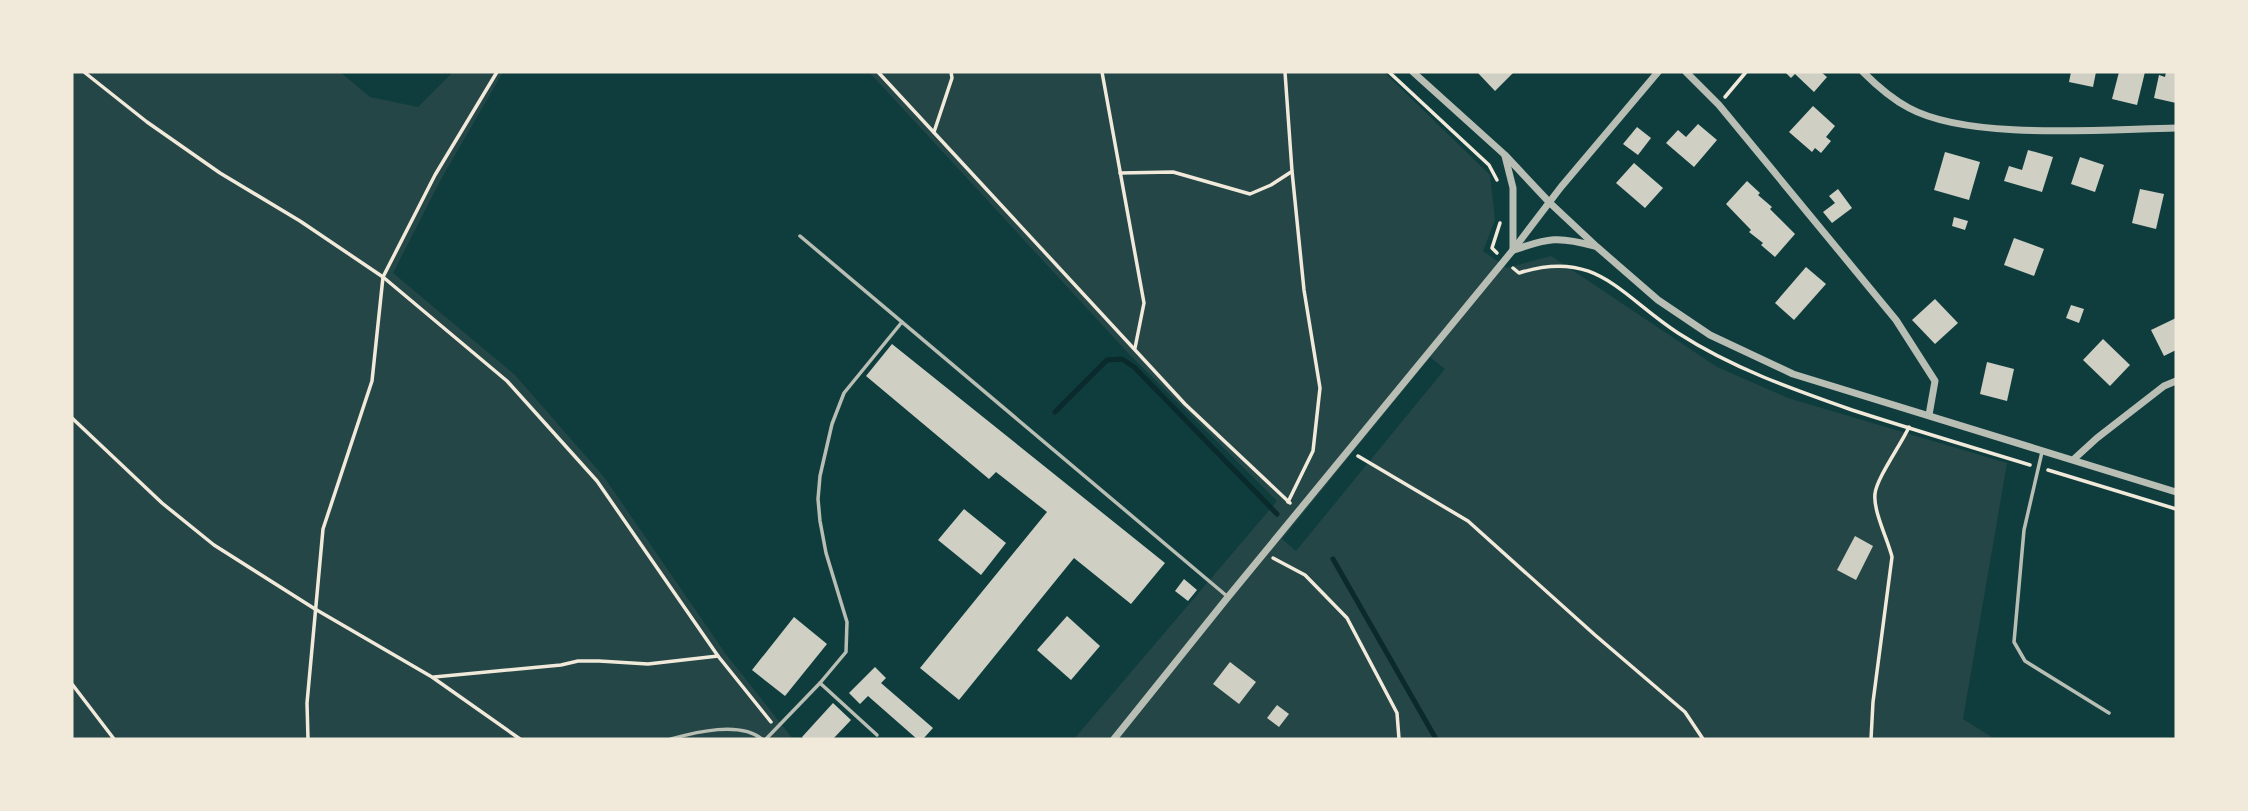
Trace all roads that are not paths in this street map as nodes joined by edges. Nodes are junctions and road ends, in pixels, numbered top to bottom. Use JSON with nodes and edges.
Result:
{"nodes":[{"id":1,"x":1413,"y":72,"type":"edge"},
{"id":2,"x":1658,"y":72,"type":"edge"},
{"id":3,"x":1686,"y":72,"type":"edge"},
{"id":4,"x":1863,"y":72,"type":"edge"},
{"id":5,"x":2176,"y":128,"type":"edge"},
{"id":6,"x":1505,"y":155,"type":"junction"},
{"id":7,"x":1550,"y":203,"type":"junction"},
{"id":8,"x":800,"y":236,"type":"dead end"},
{"id":9,"x":1597,"y":247,"type":"junction"},
{"id":10,"x":1513,"y":250,"type":"junction"},
{"id":11,"x":902,"y":322,"type":"junction"},
{"id":12,"x":2176,"y":381,"type":"edge"},
{"id":13,"x":1929,"y":415,"type":"junction"},
{"id":14,"x":2043,"y":450,"type":"junction"},
{"id":15,"x":2074,"y":459,"type":"junction"},
{"id":16,"x":2176,"y":492,"type":"edge"},
{"id":17,"x":1227,"y":597,"type":"junction"},
{"id":18,"x":820,"y":683,"type":"junction"},
{"id":19,"x":2109,"y":713,"type":"dead end"},
{"id":20,"x":877,"y":735,"type":"dead end"},
{"id":21,"x":671,"y":739,"type":"edge"},
{"id":22,"x":764,"y":739,"type":"edge"},
{"id":23,"x":1114,"y":739,"type":"edge"}],
"edges":[{"from":1,"to":6,"type":"street"},
{"from":2,"to":7,"type":"street"},
{"from":3,"to":13,"type":"street"},
{"from":4,"to":5,"type":"street"},
{"from":6,"to":7,"type":"street"},
{"from":6,"to":10,"type":"street"},
{"from":7,"to":9,"type":"street"},
{"from":7,"to":10,"type":"street"},
{"from":8,"to":11,"type":"lane"},
{"from":9,"to":10,"type":"street"},
{"from":9,"to":13,"type":"street"},
{"from":10,"to":17,"type":"street"},
{"from":11,"to":17,"type":"lane"},
{"from":11,"to":18,"type":"lane"},
{"from":12,"to":15,"type":"street"},
{"from":13,"to":14,"type":"street"},
{"from":14,"to":15,"type":"street"},
{"from":14,"to":19,"type":"lane"},
{"from":15,"to":16,"type":"street"},
{"from":17,"to":23,"type":"street"},
{"from":18,"to":20,"type":"lane"},
{"from":18,"to":22,"type":"lane"},
{"from":21,"to":22,"type":"lane"}]}
